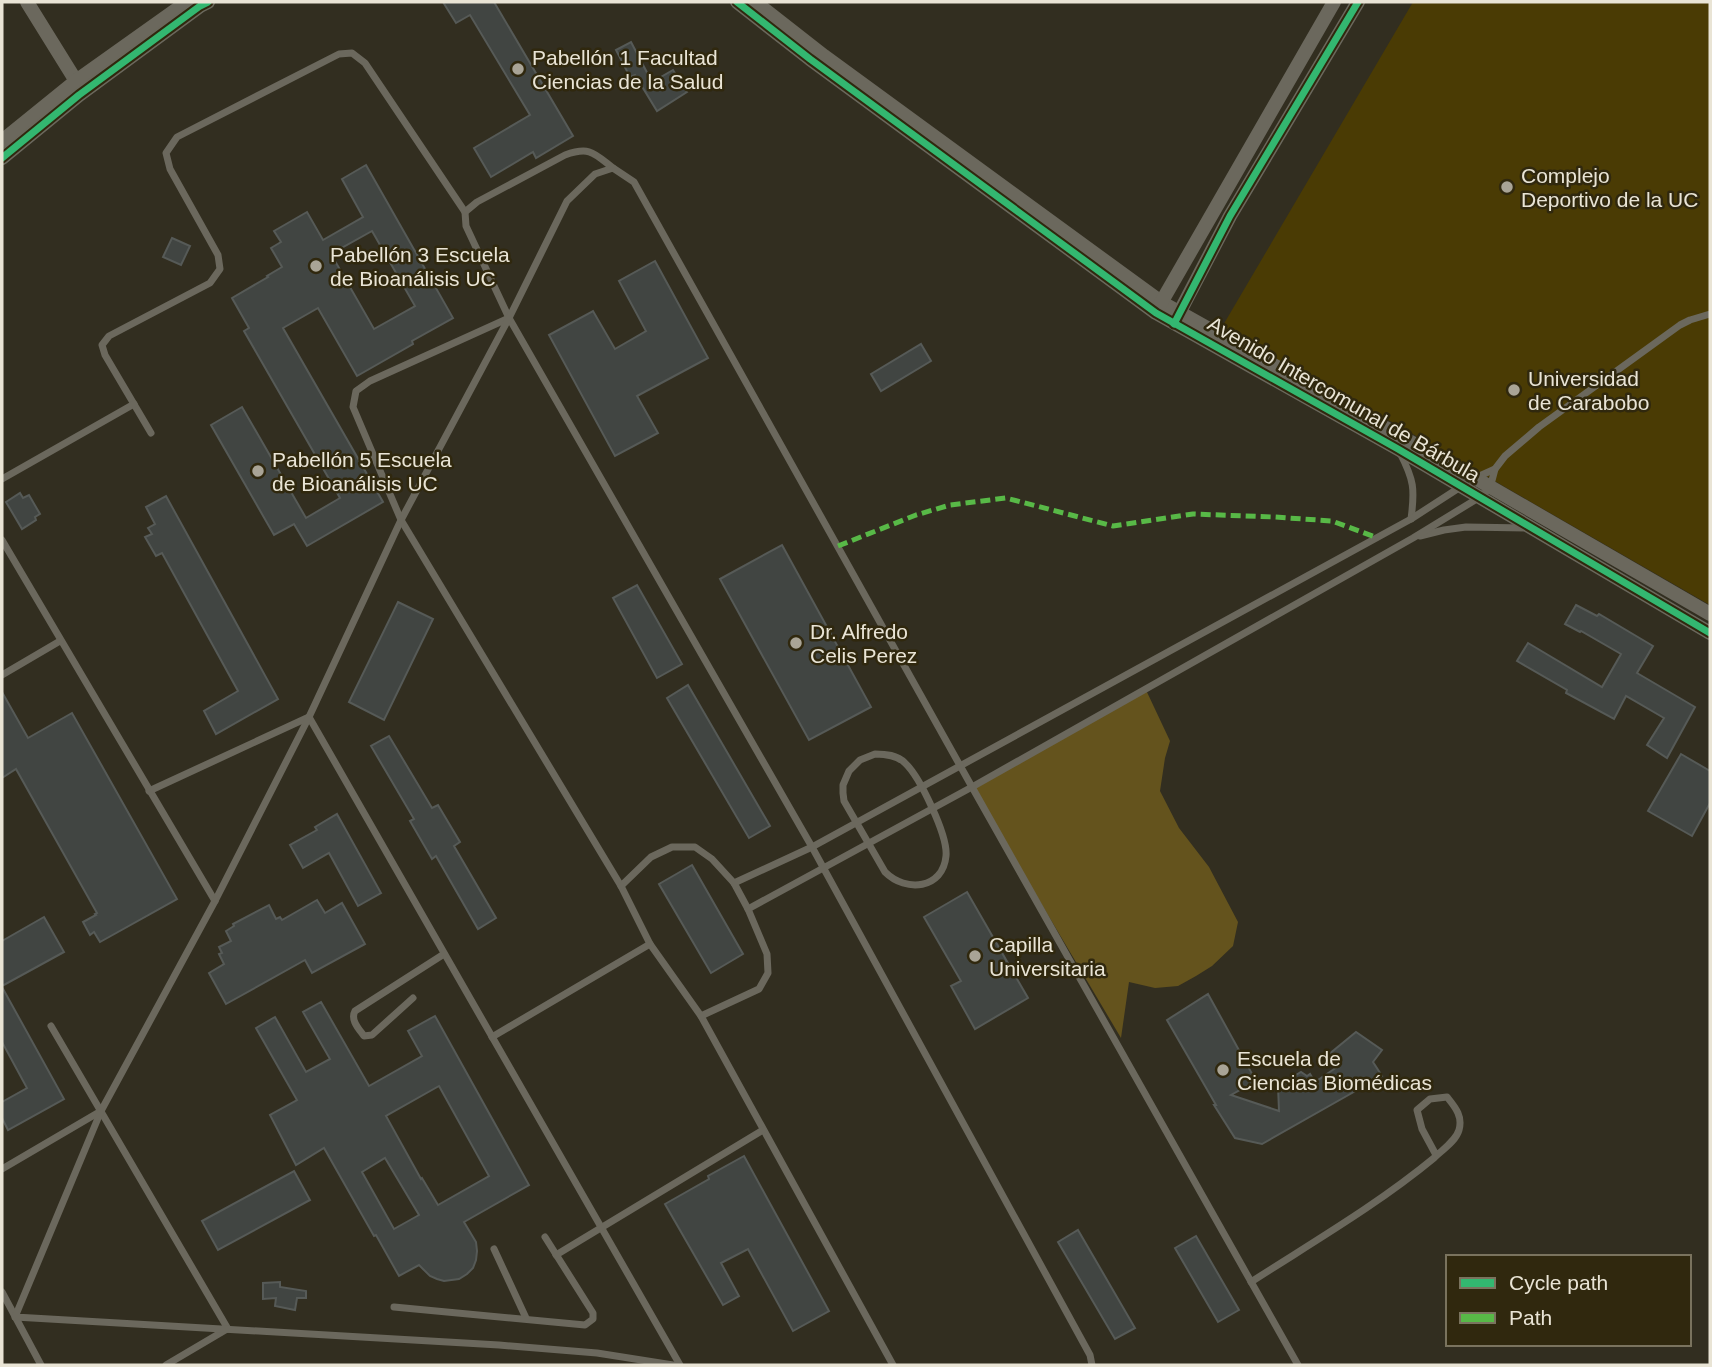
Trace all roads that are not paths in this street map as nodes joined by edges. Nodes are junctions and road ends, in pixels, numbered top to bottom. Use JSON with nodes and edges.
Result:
{"nodes":[{"id":1,"x":27,"y":2,"type":"edge"},
{"id":2,"x":187,"y":2,"type":"edge"},
{"id":3,"x":208,"y":2,"type":"edge"},
{"id":4,"x":737,"y":2,"type":"edge"},
{"id":5,"x":755,"y":2,"type":"edge"},
{"id":6,"x":1334,"y":2,"type":"edge"},
{"id":7,"x":1358,"y":2,"type":"edge"},
{"id":8,"x":76,"y":81,"type":"junction"},
{"id":9,"x":2,"y":141,"type":"edge"},
{"id":10,"x":2,"y":158,"type":"edge"},
{"id":11,"x":613,"y":168,"type":"junction"},
{"id":12,"x":465,"y":212,"type":"junction"},
{"id":13,"x":1159,"y":307,"type":"junction"},
{"id":14,"x":1710,"y":314,"type":"edge"},
{"id":15,"x":509,"y":318,"type":"junction"},
{"id":16,"x":1177,"y":318,"type":"junction"},
{"id":17,"x":134,"y":404,"type":"junction"},
{"id":18,"x":151,"y":433,"type":"dead end"},
{"id":19,"x":1398,"y":449,"type":"junction"},
{"id":20,"x":1495,"y":469,"type":"junction"},
{"id":21,"x":1475,"y":478,"type":"junction"},
{"id":22,"x":2,"y":479,"type":"edge"},
{"id":23,"x":1462,"y":486,"type":"junction"},
{"id":24,"x":1485,"y":493,"type":"junction"},
{"id":25,"x":1411,"y":519,"type":"junction"},
{"id":26,"x":401,"y":520,"type":"junction"},
{"id":27,"x":1532,"y":528,"type":"junction"},
{"id":28,"x":1413,"y":538,"type":"junction"},
{"id":29,"x":2,"y":540,"type":"edge"},
{"id":30,"x":1710,"y":614,"type":"edge"},
{"id":31,"x":1710,"y":632,"type":"edge"},
{"id":32,"x":60,"y":641,"type":"junction"},
{"id":33,"x":2,"y":676,"type":"edge"},
{"id":34,"x":309,"y":717,"type":"junction"},
{"id":35,"x":961,"y":766,"type":"junction"},
{"id":36,"x":972,"y":787,"type":"junction"},
{"id":37,"x":921,"y":788,"type":"junction"},
{"id":38,"x":149,"y":792,"type":"junction"},
{"id":39,"x":933,"y":808,"type":"junction"},
{"id":40,"x":856,"y":823,"type":"junction"},
{"id":41,"x":869,"y":844,"type":"junction"},
{"id":42,"x":812,"y":847,"type":"junction"},
{"id":43,"x":823,"y":868,"type":"junction"},
{"id":44,"x":734,"y":883,"type":"junction"},
{"id":45,"x":621,"y":886,"type":"junction"},
{"id":46,"x":215,"y":901,"type":"junction"},
{"id":47,"x":748,"y":909,"type":"junction"},
{"id":48,"x":650,"y":944,"type":"junction"},
{"id":49,"x":444,"y":954,"type":"junction"},
{"id":50,"x":413,"y":998,"type":"dead end"},
{"id":51,"x":701,"y":1016,"type":"junction"},
{"id":52,"x":51,"y":1026,"type":"dead end"},
{"id":53,"x":492,"y":1037,"type":"junction"},
{"id":54,"x":101,"y":1111,"type":"junction"},
{"id":55,"x":762,"y":1130,"type":"junction"},
{"id":56,"x":1436,"y":1155,"type":"junction"},
{"id":57,"x":2,"y":1169,"type":"edge"},
{"id":58,"x":601,"y":1227,"type":"junction"},
{"id":59,"x":545,"y":1237,"type":"dead end"},
{"id":60,"x":494,"y":1249,"type":"dead end"},
{"id":61,"x":556,"y":1255,"type":"junction"},
{"id":62,"x":1251,"y":1282,"type":"junction"},
{"id":63,"x":2,"y":1292,"type":"edge"},
{"id":64,"x":394,"y":1307,"type":"dead end"},
{"id":65,"x":15,"y":1317,"type":"junction"},
{"id":66,"x":526,"y":1318,"type":"junction"},
{"id":67,"x":228,"y":1329,"type":"junction"},
{"id":68,"x":41,"y":1365,"type":"edge"},
{"id":69,"x":166,"y":1365,"type":"edge"},
{"id":70,"x":673,"y":1365,"type":"edge"},
{"id":71,"x":680,"y":1365,"type":"edge"},
{"id":72,"x":893,"y":1365,"type":"edge"},
{"id":73,"x":1092,"y":1365,"type":"edge"},
{"id":74,"x":1298,"y":1365,"type":"edge"}],
"edges":[{"from":1,"to":8,"type":"street"},
{"from":2,"to":8,"type":"street"},
{"from":3,"to":10,"type":"street"},
{"from":4,"to":13,"type":"street","name":"Avenido Intercomunal de Bárbula"},
{"from":5,"to":13,"type":"street","name":"Avenido Intercomunal de Bárbula"},
{"from":6,"to":13,"type":"street"},
{"from":7,"to":16,"type":"street"},
{"from":8,"to":9,"type":"street"},
{"from":11,"to":12,"type":"lane"},
{"from":11,"to":15,"type":"lane"},
{"from":11,"to":35,"type":"lane"},
{"from":12,"to":15,"type":"lane"},
{"from":12,"to":17,"type":"lane"},
{"from":13,"to":16,"type":"street","name":"Avenido Intercomunal de Bárbula"},
{"from":14,"to":20,"type":"lane"},
{"from":15,"to":26,"type":"lane"},
{"from":15,"to":26,"type":"lane"},
{"from":15,"to":42,"type":"lane"},
{"from":16,"to":19,"type":"street","name":"Avenido Intercomunal de Bárbula"},
{"from":16,"to":21,"type":"street","name":"Avenido Intercomunal de Bárbula"},
{"from":17,"to":18,"type":"lane"},
{"from":17,"to":22,"type":"lane"},
{"from":19,"to":23,"type":"street","name":"Avenido Intercomunal de Bárbula"},
{"from":19,"to":25,"type":"lane"},
{"from":20,"to":21,"type":"lane"},
{"from":20,"to":24,"type":"lane"},
{"from":21,"to":23,"type":"lane"},
{"from":21,"to":24,"type":"street","name":"Avenido Intercomunal de Bárbula"},
{"from":23,"to":24,"type":"street","name":"Avenido Intercomunal de Bárbula"},
{"from":23,"to":25,"type":"lane"},
{"from":24,"to":27,"type":"street","name":"Avenido Intercomunal de Bárbula"},
{"from":24,"to":28,"type":"lane"},
{"from":24,"to":30,"type":"street","name":"Avenido Intercomunal de Bárbula"},
{"from":25,"to":35,"type":"lane"},
{"from":26,"to":34,"type":"lane"},
{"from":26,"to":45,"type":"lane"},
{"from":27,"to":28,"type":"lane"},
{"from":27,"to":31,"type":"street","name":"Avenido Intercomunal de Bárbula"},
{"from":28,"to":36,"type":"lane"},
{"from":29,"to":32,"type":"lane"},
{"from":32,"to":33,"type":"lane"},
{"from":32,"to":38,"type":"lane"},
{"from":34,"to":38,"type":"lane"},
{"from":34,"to":46,"type":"lane"},
{"from":34,"to":49,"type":"lane"},
{"from":35,"to":36,"type":"lane"},
{"from":35,"to":37,"type":"lane"},
{"from":36,"to":39,"type":"lane"},
{"from":36,"to":62,"type":"lane"},
{"from":37,"to":39,"type":"lane"},
{"from":37,"to":40,"type":"lane"},
{"from":37,"to":40,"type":"lane"},
{"from":38,"to":46,"type":"lane"},
{"from":39,"to":41,"type":"lane"},
{"from":39,"to":41,"type":"lane"},
{"from":40,"to":41,"type":"lane"},
{"from":40,"to":42,"type":"lane"},
{"from":41,"to":43,"type":"lane"},
{"from":42,"to":43,"type":"lane"},
{"from":42,"to":44,"type":"lane"},
{"from":43,"to":47,"type":"lane"},
{"from":43,"to":73,"type":"lane"},
{"from":44,"to":45,"type":"lane"},
{"from":44,"to":47,"type":"lane"},
{"from":45,"to":48,"type":"lane"},
{"from":46,"to":54,"type":"lane"},
{"from":47,"to":51,"type":"lane"},
{"from":48,"to":51,"type":"lane"},
{"from":48,"to":53,"type":"lane"},
{"from":49,"to":50,"type":"lane"},
{"from":49,"to":53,"type":"lane"},
{"from":51,"to":55,"type":"lane"},
{"from":52,"to":54,"type":"lane"},
{"from":53,"to":58,"type":"lane"},
{"from":54,"to":57,"type":"lane"},
{"from":54,"to":65,"type":"lane"},
{"from":54,"to":67,"type":"lane"},
{"from":55,"to":58,"type":"lane"},
{"from":55,"to":72,"type":"lane"},
{"from":56,"to":56,"type":"lane"},
{"from":56,"to":62,"type":"lane"},
{"from":58,"to":61,"type":"lane"},
{"from":58,"to":71,"type":"lane"},
{"from":59,"to":61,"type":"lane"},
{"from":60,"to":66,"type":"lane"},
{"from":61,"to":66,"type":"lane"},
{"from":62,"to":74,"type":"lane"},
{"from":63,"to":65,"type":"lane"},
{"from":64,"to":66,"type":"lane"},
{"from":65,"to":67,"type":"lane"},
{"from":65,"to":68,"type":"lane"},
{"from":67,"to":69,"type":"lane"},
{"from":67,"to":70,"type":"lane"}]}
